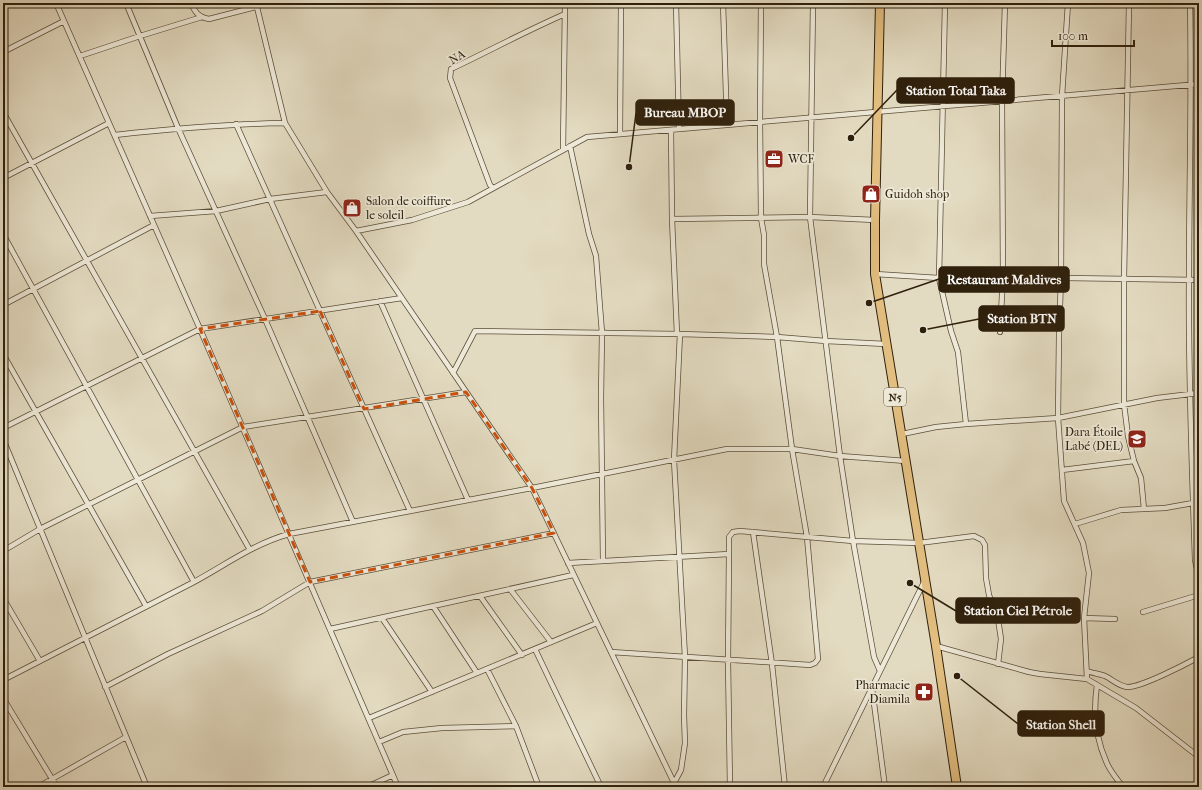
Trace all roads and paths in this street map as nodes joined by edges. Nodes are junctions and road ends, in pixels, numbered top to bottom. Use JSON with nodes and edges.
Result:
{"nodes":[{"id":1,"x":56,"y":3,"type":"edge"},
{"id":2,"x":126,"y":3,"type":"edge"},
{"id":3,"x":191,"y":3,"type":"edge"},
{"id":4,"x":565,"y":3,"type":"edge"},
{"id":5,"x":621,"y":3,"type":"edge"},
{"id":6,"x":676,"y":3,"type":"edge"},
{"id":7,"x":723,"y":3,"type":"edge"},
{"id":8,"x":761,"y":3,"type":"edge"},
{"id":9,"x":813,"y":3,"type":"edge"},
{"id":10,"x":880,"y":3,"type":"edge"},
{"id":11,"x":946,"y":3,"type":"edge"},
{"id":12,"x":1005,"y":3,"type":"edge"},
{"id":13,"x":1068,"y":3,"type":"edge"},
{"id":14,"x":1129,"y":3,"type":"edge"},
{"id":15,"x":1190,"y":3,"type":"edge"},
{"id":16,"x":256,"y":5,"type":"edge"},
{"id":17,"x":565,"y":14,"type":"junction"},
{"id":18,"x":202,"y":18,"type":"junction"},
{"id":19,"x":64,"y":21,"type":"junction"},
{"id":20,"x":140,"y":36,"type":"junction"},
{"id":21,"x":3,"y":52,"type":"edge"},
{"id":22,"x":80,"y":56,"type":"junction"},
{"id":23,"x":1199,"y":84,"type":"edge"},
{"id":24,"x":1192,"y":85,"type":"junction"},
{"id":25,"x":1128,"y":90,"type":"junction"},
{"id":26,"x":1062,"y":96,"type":"junction"},
{"id":27,"x":1002,"y":101,"type":"junction"},
{"id":28,"x":943,"y":106,"type":"junction"},
{"id":29,"x":3,"y":112,"type":"edge"},
{"id":30,"x":877,"y":112,"type":"junction"},
{"id":31,"x":811,"y":117,"type":"junction"},
{"id":32,"x":760,"y":121,"type":"junction"},
{"id":33,"x":109,"y":123,"type":"junction"},
{"id":34,"x":284,"y":123,"type":"junction"},
{"id":35,"x":236,"y":124,"type":"junction"},
{"id":36,"x":727,"y":125,"type":"junction"},
{"id":37,"x":178,"y":128,"type":"junction"},
{"id":38,"x":679,"y":129,"type":"junction"},
{"id":39,"x":671,"y":130,"type":"junction"},
{"id":40,"x":620,"y":134,"type":"junction"},
{"id":41,"x":115,"y":135,"type":"junction"},
{"id":42,"x":570,"y":146,"type":"junction"},
{"id":43,"x":563,"y":150,"type":"junction"},
{"id":44,"x":32,"y":163,"type":"junction"},
{"id":45,"x":3,"y":178,"type":"edge"},
{"id":46,"x":494,"y":188,"type":"junction"},
{"id":47,"x":327,"y":192,"type":"junction"},
{"id":48,"x":270,"y":199,"type":"junction"},
{"id":49,"x":216,"y":211,"type":"junction"},
{"id":50,"x":150,"y":216,"type":"junction"},
{"id":51,"x":810,"y":217,"type":"junction"},
{"id":52,"x":761,"y":218,"type":"junction"},
{"id":53,"x":672,"y":220,"type":"junction"},
{"id":54,"x":875,"y":220,"type":"junction"},
{"id":55,"x":154,"y":226,"type":"junction"},
{"id":56,"x":356,"y":231,"type":"junction"},
{"id":57,"x":3,"y":234,"type":"edge"},
{"id":58,"x":87,"y":261,"type":"junction"},
{"id":59,"x":876,"y":274,"type":"junction"},
{"id":60,"x":1003,"y":277,"type":"junction"},
{"id":61,"x":938,"y":278,"type":"junction"},
{"id":62,"x":1061,"y":278,"type":"junction"},
{"id":63,"x":1124,"y":279,"type":"junction"},
{"id":64,"x":1189,"y":280,"type":"junction"},
{"id":65,"x":1199,"y":280,"type":"edge"},
{"id":66,"x":33,"y":289,"type":"junction"},
{"id":67,"x":402,"y":298,"type":"junction"},
{"id":68,"x":380,"y":302,"type":"junction"},
{"id":69,"x":3,"y":305,"type":"edge"},
{"id":70,"x":320,"y":310,"type":"junction"},
{"id":71,"x":265,"y":319,"type":"junction"},
{"id":72,"x":200,"y":328,"type":"junction"},
{"id":73,"x":1000,"y":332,"type":"dead end"},
{"id":74,"x":602,"y":333,"type":"junction"},
{"id":75,"x":678,"y":334,"type":"junction"},
{"id":76,"x":778,"y":337,"type":"junction"},
{"id":77,"x":826,"y":341,"type":"junction"},
{"id":78,"x":886,"y":344,"type":"junction"},
{"id":79,"x":3,"y":354,"type":"edge"},
{"id":80,"x":141,"y":358,"type":"junction"},
{"id":81,"x":453,"y":373,"type":"junction"},
{"id":82,"x":86,"y":386,"type":"junction"},
{"id":83,"x":466,"y":392,"type":"junction"},
{"id":84,"x":1199,"y":393,"type":"edge"},
{"id":85,"x":1190,"y":394,"type":"junction"},
{"id":86,"x":423,"y":399,"type":"junction"},
{"id":87,"x":1124,"y":404,"type":"junction"},
{"id":88,"x":364,"y":409,"type":"junction"},
{"id":89,"x":35,"y":411,"type":"junction"},
{"id":90,"x":308,"y":418,"type":"junction"},
{"id":91,"x":1058,"y":418,"type":"junction"},
{"id":92,"x":966,"y":424,"type":"junction"},
{"id":93,"x":3,"y":428,"type":"edge"},
{"id":94,"x":243,"y":428,"type":"junction"},
{"id":95,"x":902,"y":434,"type":"junction"},
{"id":96,"x":3,"y":439,"type":"edge"},
{"id":97,"x":792,"y":449,"type":"junction"},
{"id":98,"x":194,"y":452,"type":"junction"},
{"id":99,"x":840,"y":456,"type":"junction"},
{"id":100,"x":674,"y":460,"type":"junction"},
{"id":101,"x":906,"y":461,"type":"junction"},
{"id":102,"x":1134,"y":461,"type":"junction"},
{"id":103,"x":1062,"y":470,"type":"junction"},
{"id":104,"x":603,"y":474,"type":"junction"},
{"id":105,"x":138,"y":480,"type":"junction"},
{"id":106,"x":532,"y":488,"type":"junction"},
{"id":107,"x":468,"y":500,"type":"junction"},
{"id":108,"x":1193,"y":503,"type":"junction"},
{"id":109,"x":89,"y":505,"type":"junction"},
{"id":110,"x":1144,"y":509,"type":"junction"},
{"id":111,"x":410,"y":511,"type":"junction"},
{"id":112,"x":353,"y":522,"type":"junction"},
{"id":113,"x":1075,"y":524,"type":"junction"},
{"id":114,"x":40,"y":529,"type":"junction"},
{"id":115,"x":753,"y":532,"type":"junction"},
{"id":116,"x":289,"y":534,"type":"junction"},
{"id":117,"x":554,"y":534,"type":"junction"},
{"id":118,"x":807,"y":537,"type":"junction"},
{"id":119,"x":853,"y":541,"type":"junction"},
{"id":120,"x":919,"y":543,"type":"junction"},
{"id":121,"x":250,"y":550,"type":"junction"},
{"id":122,"x":3,"y":551,"type":"edge"},
{"id":123,"x":729,"y":554,"type":"junction"},
{"id":124,"x":680,"y":557,"type":"junction"},
{"id":125,"x":603,"y":561,"type":"junction"},
{"id":126,"x":568,"y":564,"type":"junction"},
{"id":127,"x":573,"y":575,"type":"junction"},
{"id":128,"x":1199,"y":578,"type":"edge"},
{"id":129,"x":925,"y":580,"type":"junction"},
{"id":130,"x":194,"y":582,"type":"junction"},
{"id":131,"x":310,"y":582,"type":"junction"},
{"id":132,"x":510,"y":589,"type":"junction"},
{"id":133,"x":1199,"y":595,"type":"edge"},
{"id":134,"x":480,"y":596,"type":"junction"},
{"id":135,"x":3,"y":598,"type":"edge"},
{"id":136,"x":146,"y":606,"type":"junction"},
{"id":137,"x":432,"y":606,"type":"junction"},
{"id":138,"x":1143,"y":612,"type":"dead end"},
{"id":139,"x":382,"y":618,"type":"junction"},
{"id":140,"x":1084,"y":618,"type":"junction"},
{"id":141,"x":1115,"y":619,"type":"dead end"},
{"id":142,"x":597,"y":623,"type":"junction"},
{"id":143,"x":330,"y":629,"type":"junction"},
{"id":144,"x":85,"y":637,"type":"junction"},
{"id":145,"x":551,"y":642,"type":"junction"},
{"id":146,"x":936,"y":646,"type":"junction"},
{"id":147,"x":535,"y":649,"type":"junction"},
{"id":148,"x":611,"y":652,"type":"junction"},
{"id":149,"x":522,"y":655,"type":"junction"},
{"id":150,"x":685,"y":657,"type":"junction"},
{"id":151,"x":1199,"y":657,"type":"edge"},
{"id":152,"x":728,"y":660,"type":"junction"},
{"id":153,"x":40,"y":661,"type":"junction"},
{"id":154,"x":772,"y":664,"type":"junction"},
{"id":155,"x":998,"y":664,"type":"junction"},
{"id":156,"x":487,"y":669,"type":"junction"},
{"id":157,"x":880,"y":671,"type":"junction"},
{"id":158,"x":1087,"y":671,"type":"junction"},
{"id":159,"x":477,"y":673,"type":"junction"},
{"id":160,"x":1087,"y":679,"type":"junction"},
{"id":161,"x":3,"y":680,"type":"edge"},
{"id":162,"x":1097,"y":685,"type":"junction"},
{"id":163,"x":105,"y":686,"type":"junction"},
{"id":164,"x":872,"y":688,"type":"junction"},
{"id":165,"x":432,"y":692,"type":"junction"},
{"id":166,"x":3,"y":698,"type":"edge"},
{"id":167,"x":368,"y":718,"type":"junction"},
{"id":168,"x":516,"y":726,"type":"junction"},
{"id":169,"x":126,"y":737,"type":"junction"},
{"id":170,"x":379,"y":742,"type":"junction"},
{"id":171,"x":1199,"y":757,"type":"edge"},
{"id":172,"x":393,"y":774,"type":"junction"},
{"id":173,"x":53,"y":779,"type":"junction"},
{"id":174,"x":675,"y":785,"type":"edge"},
{"id":175,"x":38,"y":787,"type":"edge"},
{"id":176,"x":57,"y":787,"type":"edge"},
{"id":177,"x":147,"y":787,"type":"edge"},
{"id":178,"x":367,"y":787,"type":"edge"},
{"id":179,"x":398,"y":787,"type":"edge"},
{"id":180,"x":539,"y":787,"type":"edge"},
{"id":181,"x":601,"y":787,"type":"edge"},
{"id":182,"x":730,"y":787,"type":"edge"},
{"id":183,"x":785,"y":787,"type":"edge"},
{"id":184,"x":823,"y":787,"type":"edge"},
{"id":185,"x":885,"y":787,"type":"edge"},
{"id":186,"x":956,"y":787,"type":"edge"},
{"id":187,"x":1123,"y":787,"type":"edge"}],
"edges":[{"from":1,"to":19,"type":"street"},
{"from":2,"to":20,"type":"street"},
{"from":3,"to":18,"type":"street"},
{"from":4,"to":17,"type":"street"},
{"from":5,"to":40,"type":"street"},
{"from":6,"to":38,"type":"street"},
{"from":7,"to":36,"type":"street"},
{"from":8,"to":32,"type":"street"},
{"from":9,"to":31,"type":"street"},
{"from":10,"to":30,"type":"highway","number":"N5"},
{"from":11,"to":28,"type":"street"},
{"from":12,"to":27,"type":"street"},
{"from":13,"to":26,"type":"street"},
{"from":14,"to":25,"type":"street"},
{"from":15,"to":24,"type":"street"},
{"from":16,"to":18,"type":"street"},
{"from":16,"to":34,"type":"street"},
{"from":17,"to":43,"type":"street"},
{"from":17,"to":46,"type":"street","name":"NA"},
{"from":18,"to":20,"type":"street"},
{"from":19,"to":21,"type":"street"},
{"from":19,"to":22,"type":"street"},
{"from":20,"to":22,"type":"street"},
{"from":20,"to":37,"type":"street"},
{"from":22,"to":33,"type":"street"},
{"from":23,"to":24,"type":"street"},
{"from":24,"to":25,"type":"street"},
{"from":24,"to":64,"type":"street"},
{"from":25,"to":26,"type":"street"},
{"from":25,"to":63,"type":"street"},
{"from":26,"to":27,"type":"street"},
{"from":26,"to":62,"type":"street"},
{"from":27,"to":28,"type":"street"},
{"from":27,"to":60,"type":"street"},
{"from":28,"to":30,"type":"street"},
{"from":28,"to":61,"type":"street"},
{"from":29,"to":44,"type":"street"},
{"from":30,"to":31,"type":"street"},
{"from":30,"to":54,"type":"highway","number":"N5"},
{"from":31,"to":32,"type":"street"},
{"from":31,"to":51,"type":"street"},
{"from":32,"to":36,"type":"street"},
{"from":32,"to":52,"type":"street"},
{"from":33,"to":41,"type":"street"},
{"from":33,"to":44,"type":"street"},
{"from":34,"to":35,"type":"street"},
{"from":34,"to":47,"type":"street"},
{"from":35,"to":37,"type":"street"},
{"from":35,"to":48,"type":"street"},
{"from":36,"to":38,"type":"street"},
{"from":37,"to":41,"type":"street"},
{"from":37,"to":49,"type":"street"},
{"from":38,"to":39,"type":"street"},
{"from":39,"to":40,"type":"street"},
{"from":39,"to":53,"type":"street"},
{"from":40,"to":42,"type":"street"},
{"from":41,"to":50,"type":"street"},
{"from":42,"to":43,"type":"street"},
{"from":42,"to":74,"type":"street"},
{"from":43,"to":46,"type":"street"},
{"from":44,"to":45,"type":"street"},
{"from":44,"to":58,"type":"street"},
{"from":46,"to":56,"type":"street"},
{"from":47,"to":48,"type":"street"},
{"from":47,"to":56,"type":"street"},
{"from":48,"to":49,"type":"street"},
{"from":48,"to":70,"type":"street"},
{"from":49,"to":50,"type":"street"},
{"from":49,"to":71,"type":"street"},
{"from":50,"to":55,"type":"street"},
{"from":51,"to":52,"type":"street"},
{"from":51,"to":54,"type":"street"},
{"from":51,"to":77,"type":"street"},
{"from":52,"to":53,"type":"street"},
{"from":52,"to":76,"type":"street"},
{"from":53,"to":75,"type":"street"},
{"from":54,"to":59,"type":"highway","number":"N5"},
{"from":55,"to":58,"type":"street"},
{"from":55,"to":72,"type":"street"},
{"from":56,"to":67,"type":"street"},
{"from":57,"to":66,"type":"street"},
{"from":58,"to":66,"type":"street"},
{"from":58,"to":80,"type":"street"},
{"from":59,"to":61,"type":"street"},
{"from":59,"to":78,"type":"highway","number":"N5"},
{"from":60,"to":61,"type":"street"},
{"from":60,"to":62,"type":"street"},
{"from":60,"to":73,"type":"street"},
{"from":61,"to":92,"type":"street"},
{"from":62,"to":63,"type":"street"},
{"from":62,"to":91,"type":"street"},
{"from":63,"to":64,"type":"street"},
{"from":63,"to":87,"type":"street"},
{"from":64,"to":65,"type":"street"},
{"from":64,"to":85,"type":"street"},
{"from":66,"to":69,"type":"street"},
{"from":66,"to":82,"type":"street"},
{"from":67,"to":68,"type":"street"},
{"from":67,"to":81,"type":"street"},
{"from":68,"to":70,"type":"street"},
{"from":68,"to":86,"type":"street"},
{"from":70,"to":71,"type":"street"},
{"from":70,"to":88,"type":"street"},
{"from":71,"to":72,"type":"street"},
{"from":71,"to":90,"type":"street"},
{"from":72,"to":80,"type":"street"},
{"from":72,"to":94,"type":"street"},
{"from":74,"to":75,"type":"street"},
{"from":74,"to":81,"type":"street"},
{"from":74,"to":104,"type":"street"},
{"from":75,"to":76,"type":"street"},
{"from":75,"to":100,"type":"street"},
{"from":76,"to":77,"type":"street"},
{"from":76,"to":97,"type":"street"},
{"from":77,"to":78,"type":"street"},
{"from":77,"to":99,"type":"street"},
{"from":78,"to":95,"type":"highway","number":"N5"},
{"from":79,"to":89,"type":"street"},
{"from":80,"to":82,"type":"street"},
{"from":80,"to":98,"type":"street"},
{"from":81,"to":83,"type":"street"},
{"from":82,"to":89,"type":"street"},
{"from":82,"to":105,"type":"street"},
{"from":83,"to":86,"type":"street"},
{"from":83,"to":106,"type":"street"},
{"from":84,"to":85,"type":"street"},
{"from":85,"to":87,"type":"street"},
{"from":85,"to":108,"type":"street"},
{"from":86,"to":88,"type":"street"},
{"from":86,"to":107,"type":"street"},
{"from":87,"to":91,"type":"street"},
{"from":87,"to":102,"type":"street"},
{"from":88,"to":90,"type":"street"},
{"from":88,"to":111,"type":"street"},
{"from":89,"to":93,"type":"street"},
{"from":89,"to":109,"type":"street"},
{"from":90,"to":94,"type":"street"},
{"from":90,"to":112,"type":"street"},
{"from":91,"to":92,"type":"street"},
{"from":91,"to":103,"type":"street"},
{"from":92,"to":95,"type":"street"},
{"from":94,"to":98,"type":"street"},
{"from":94,"to":116,"type":"street"},
{"from":95,"to":101,"type":"highway","number":"N5"},
{"from":96,"to":114,"type":"street"},
{"from":97,"to":99,"type":"street"},
{"from":97,"to":100,"type":"street"},
{"from":97,"to":118,"type":"street"},
{"from":98,"to":105,"type":"street"},
{"from":98,"to":121,"type":"street"},
{"from":99,"to":101,"type":"street"},
{"from":99,"to":119,"type":"street"},
{"from":100,"to":104,"type":"street"},
{"from":100,"to":124,"type":"street"},
{"from":101,"to":120,"type":"highway","number":"N5"},
{"from":102,"to":103,"type":"street"},
{"from":102,"to":110,"type":"street"},
{"from":103,"to":113,"type":"street"},
{"from":104,"to":106,"type":"street"},
{"from":104,"to":125,"type":"street"},
{"from":105,"to":109,"type":"street"},
{"from":105,"to":130,"type":"street"},
{"from":106,"to":107,"type":"street"},
{"from":106,"to":117,"type":"street"},
{"from":107,"to":111,"type":"street"},
{"from":108,"to":110,"type":"street"},
{"from":108,"to":128,"type":"street"},
{"from":109,"to":114,"type":"street"},
{"from":109,"to":136,"type":"street"},
{"from":110,"to":113,"type":"street"},
{"from":111,"to":112,"type":"street"},
{"from":112,"to":116,"type":"street"},
{"from":113,"to":140,"type":"street"},
{"from":114,"to":122,"type":"street"},
{"from":114,"to":144,"type":"street"},
{"from":115,"to":118,"type":"street"},
{"from":115,"to":123,"type":"street"},
{"from":115,"to":154,"type":"street"},
{"from":116,"to":121,"type":"street"},
{"from":116,"to":131,"type":"street"},
{"from":117,"to":126,"type":"street"},
{"from":117,"to":131,"type":"street"},
{"from":118,"to":119,"type":"street"},
{"from":118,"to":154,"type":"street"},
{"from":119,"to":120,"type":"street"},
{"from":119,"to":157,"type":"street"},
{"from":120,"to":129,"type":"highway","number":"N5"},
{"from":120,"to":155,"type":"street"},
{"from":121,"to":130,"type":"street"},
{"from":123,"to":124,"type":"street"},
{"from":123,"to":152,"type":"street"},
{"from":124,"to":125,"type":"street"},
{"from":124,"to":150,"type":"street"},
{"from":125,"to":126,"type":"street"},
{"from":126,"to":127,"type":"street"},
{"from":127,"to":132,"type":"street"},
{"from":127,"to":142,"type":"street"},
{"from":129,"to":146,"type":"highway","number":"N5"},
{"from":129,"to":157,"type":"street"},
{"from":130,"to":136,"type":"street"},
{"from":131,"to":143,"type":"street"},
{"from":131,"to":163,"type":"street"},
{"from":132,"to":134,"type":"street"},
{"from":132,"to":145,"type":"street"},
{"from":133,"to":138,"type":"street"},
{"from":134,"to":137,"type":"street"},
{"from":134,"to":149,"type":"street"},
{"from":135,"to":153,"type":"street"},
{"from":136,"to":144,"type":"street"},
{"from":137,"to":139,"type":"street"},
{"from":137,"to":159,"type":"street"},
{"from":139,"to":143,"type":"street"},
{"from":139,"to":165,"type":"street"},
{"from":140,"to":141,"type":"street"},
{"from":140,"to":158,"type":"street"},
{"from":142,"to":145,"type":"street"},
{"from":142,"to":148,"type":"street"},
{"from":143,"to":167,"type":"street"},
{"from":144,"to":153,"type":"street"},
{"from":144,"to":163,"type":"street"},
{"from":145,"to":147,"type":"street"},
{"from":146,"to":155,"type":"street"},
{"from":146,"to":186,"type":"highway","number":"N5"},
{"from":147,"to":149,"type":"street"},
{"from":147,"to":181,"type":"street"},
{"from":148,"to":150,"type":"street"},
{"from":148,"to":174,"type":"street"},
{"from":149,"to":156,"type":"street"},
{"from":150,"to":152,"type":"street"},
{"from":150,"to":174,"type":"street"},
{"from":151,"to":158,"type":"street"},
{"from":152,"to":154,"type":"street"},
{"from":152,"to":182,"type":"street"},
{"from":153,"to":161,"type":"street"},
{"from":154,"to":183,"type":"street"},
{"from":155,"to":160,"type":"street"},
{"from":156,"to":159,"type":"street"},
{"from":156,"to":168,"type":"street"},
{"from":157,"to":164,"type":"street"},
{"from":158,"to":160,"type":"street"},
{"from":159,"to":165,"type":"street"},
{"from":160,"to":162,"type":"street"},
{"from":162,"to":171,"type":"street"},
{"from":162,"to":187,"type":"street"},
{"from":163,"to":169,"type":"street"},
{"from":164,"to":184,"type":"street"},
{"from":164,"to":185,"type":"street"},
{"from":165,"to":167,"type":"street"},
{"from":166,"to":173,"type":"street"},
{"from":167,"to":170,"type":"street"},
{"from":168,"to":170,"type":"street"},
{"from":168,"to":180,"type":"street"},
{"from":169,"to":173,"type":"street"},
{"from":169,"to":177,"type":"street"},
{"from":170,"to":172,"type":"street"},
{"from":172,"to":178,"type":"street"},
{"from":172,"to":179,"type":"street"},
{"from":173,"to":175,"type":"street"},
{"from":173,"to":176,"type":"street"}]}
